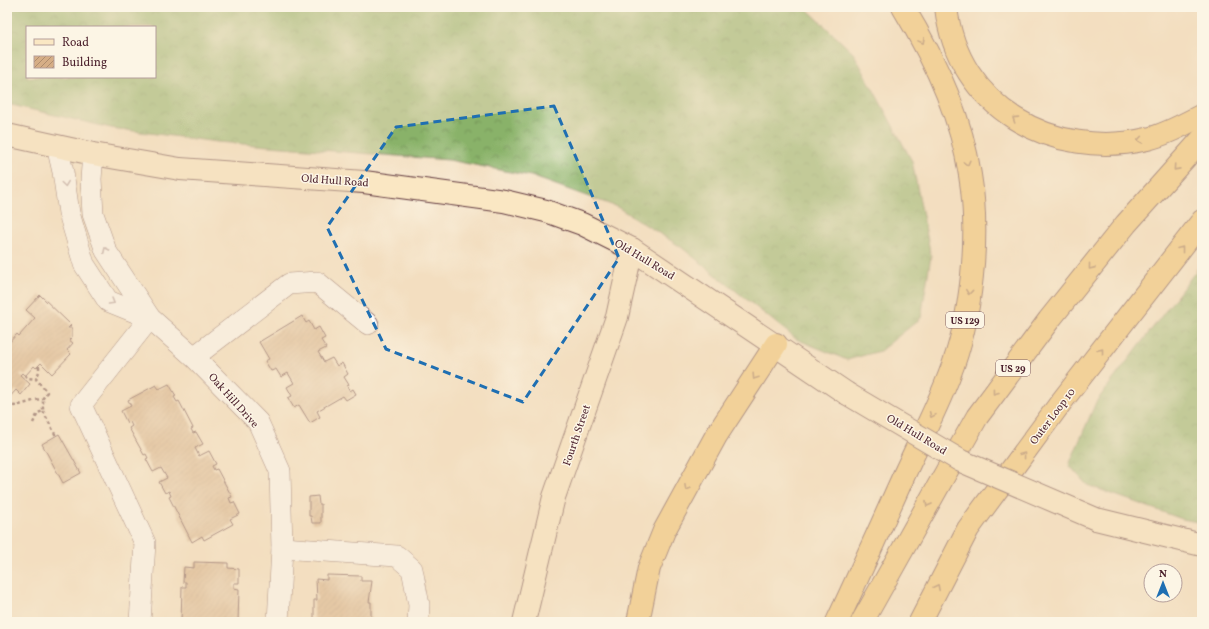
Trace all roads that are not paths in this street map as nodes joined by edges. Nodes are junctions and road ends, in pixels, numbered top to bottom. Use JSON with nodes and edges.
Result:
{"nodes":[{"id":1,"x":904,"y":7,"type":"edge"},
{"id":2,"x":946,"y":7,"type":"edge"},
{"id":3,"x":1202,"y":115,"type":"edge"},
{"id":4,"x":7,"y":135,"type":"edge"},
{"id":5,"x":1202,"y":139,"type":"edge"},
{"id":6,"x":57,"y":146,"type":"junction"},
{"id":7,"x":93,"y":154,"type":"junction"},
{"id":8,"x":1202,"y":221,"type":"edge"},
{"id":9,"x":632,"y":249,"type":"junction"},
{"id":10,"x":150,"y":318,"type":"junction"},
{"id":11,"x":368,"y":324,"type":"dead end"},
{"id":12,"x":776,"y":344,"type":"junction"},
{"id":13,"x":194,"y":357,"type":"junction"},
{"id":14,"x":1202,"y":545,"type":"edge"},
{"id":15,"x":282,"y":548,"type":"junction"},
{"id":16,"x":140,"y":622,"type":"edge"},
{"id":17,"x":278,"y":622,"type":"edge"},
{"id":18,"x":418,"y":622,"type":"edge"},
{"id":19,"x":524,"y":622,"type":"edge"},
{"id":20,"x":638,"y":622,"type":"edge"},
{"id":21,"x":837,"y":622,"type":"edge"},
{"id":22,"x":862,"y":622,"type":"edge"},
{"id":23,"x":920,"y":622,"type":"edge"}],
"edges":[{"from":1,"to":21,"type":"highway","number":"US 129","one_way":true},
{"from":3,"to":2,"type":"highway","one_way":true},
{"from":4,"to":6,"type":"main road","name":"Old Hull Road"},
{"from":5,"to":22,"type":"highway","number":"US 29","one_way":true},
{"from":6,"to":7,"type":"main road","name":"Old Hull Road"},
{"from":6,"to":10,"type":"street","name":"Oak Hill Drive","one_way":true},
{"from":7,"to":9,"type":"main road","name":"Old Hull Road"},
{"from":10,"to":7,"type":"street","name":"Oak Hill Drive","one_way":true},
{"from":23,"to":8,"type":"highway","name":"Outer Loop 10","one_way":true},
{"from":9,"to":12,"type":"main road","name":"Old Hull Road"},
{"from":9,"to":19,"type":"main road","name":"Fourth Street"},
{"from":10,"to":13,"type":"street","name":"Oak Hill Drive"},
{"from":10,"to":16,"type":"street"},
{"from":11,"to":13,"type":"street"},
{"from":12,"to":14,"type":"main road","name":"Old Hull Road","bridge":true},
{"from":12,"to":20,"type":"highway","one_way":true},
{"from":13,"to":15,"type":"street","name":"Oak Hill Drive"},
{"from":15,"to":17,"type":"street","name":"Oak Hill Drive"},
{"from":15,"to":18,"type":"street"}]}
